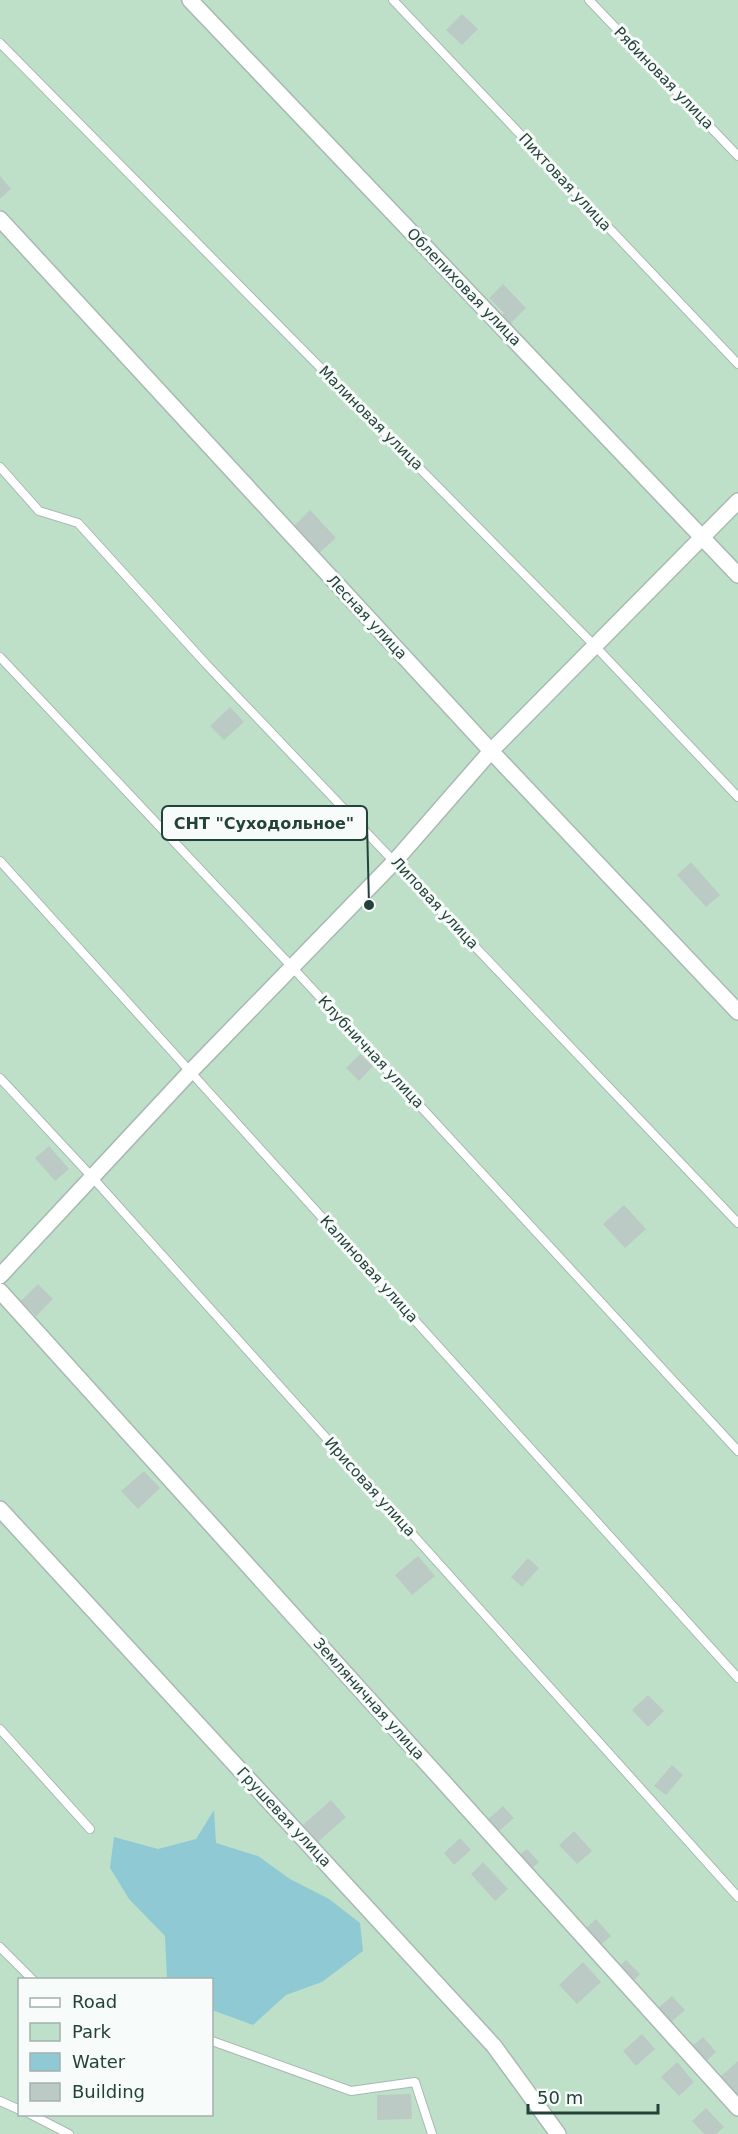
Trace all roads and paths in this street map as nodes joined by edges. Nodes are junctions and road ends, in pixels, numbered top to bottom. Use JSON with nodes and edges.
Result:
{"nodes":[{"id":1,"x":190,"y":0,"type":"edge"},
{"id":2,"x":393,"y":0,"type":"edge"},
{"id":3,"x":589,"y":0,"type":"edge"},
{"id":4,"x":0,"y":43,"type":"edge"},
{"id":5,"x":738,"y":156,"type":"edge"},
{"id":6,"x":0,"y":219,"type":"edge"},
{"id":7,"x":738,"y":364,"type":"edge"},
{"id":8,"x":0,"y":467,"type":"edge"},
{"id":9,"x":738,"y":501,"type":"edge"},
{"id":10,"x":703,"y":538,"type":"junction"},
{"id":11,"x":738,"y":575,"type":"edge"},
{"id":12,"x":594,"y":645,"type":"junction"},
{"id":13,"x":0,"y":657,"type":"edge"},
{"id":14,"x":491,"y":751,"type":"junction"},
{"id":15,"x":738,"y":797,"type":"edge"},
{"id":16,"x":0,"y":861,"type":"edge"},
{"id":17,"x":395,"y":861,"type":"junction"},
{"id":18,"x":293,"y":968,"type":"junction"},
{"id":19,"x":738,"y":1012,"type":"edge"},
{"id":20,"x":191,"y":1071,"type":"junction"},
{"id":21,"x":0,"y":1078,"type":"edge"},
{"id":22,"x":92,"y":1177,"type":"junction"},
{"id":23,"x":738,"y":1223,"type":"edge"},
{"id":24,"x":0,"y":1276,"type":"edge"},
{"id":25,"x":0,"y":1291,"type":"edge"},
{"id":26,"x":738,"y":1451,"type":"edge"},
{"id":27,"x":0,"y":1509,"type":"edge"},
{"id":28,"x":738,"y":1678,"type":"edge"},
{"id":29,"x":0,"y":1729,"type":"edge"},
{"id":30,"x":90,"y":1829,"type":"dead end"},
{"id":31,"x":738,"y":1897,"type":"edge"},
{"id":32,"x":0,"y":1947,"type":"edge"},
{"id":33,"x":31,"y":1978,"type":"edge"},
{"id":34,"x":213,"y":2041,"type":"edge"},
{"id":35,"x":0,"y":2101,"type":"edge"},
{"id":36,"x":738,"y":2108,"type":"edge"},
{"id":37,"x":18,"y":2109,"type":"edge"},
{"id":38,"x":32,"y":2116,"type":"edge"},
{"id":39,"x":69,"y":2134,"type":"edge"},
{"id":40,"x":432,"y":2134,"type":"edge"},
{"id":41,"x":558,"y":2134,"type":"edge"}],
"edges":[{"from":1,"to":10,"type":"street","name":"Облепиховая улица"},
{"from":2,"to":7,"type":"lane","name":"Пихтовая улица"},
{"from":3,"to":5,"type":"lane","name":"Рябиновая улица"},
{"from":4,"to":12,"type":"lane","name":"Малиновая улица"},
{"from":6,"to":14,"type":"street","name":"Лесная улица"},
{"from":8,"to":17,"type":"lane","name":"Липовая улица"},
{"from":9,"to":10,"type":"street"},
{"from":10,"to":11,"type":"street","name":"Облепиховая улица"},
{"from":10,"to":12,"type":"street"},
{"from":12,"to":14,"type":"street"},
{"from":12,"to":15,"type":"lane","name":"Малиновая улица"},
{"from":13,"to":18,"type":"lane","name":"Клубничная улица"},
{"from":14,"to":17,"type":"street"},
{"from":14,"to":19,"type":"street","name":"Лесная улица"},
{"from":16,"to":20,"type":"lane","name":"Калиновая улица"},
{"from":17,"to":18,"type":"street"},
{"from":17,"to":23,"type":"lane","name":"Липовая улица"},
{"from":18,"to":20,"type":"street"},
{"from":18,"to":26,"type":"lane","name":"Клубничная улица"},
{"from":20,"to":22,"type":"street"},
{"from":20,"to":28,"type":"lane","name":"Калиновая улица"},
{"from":21,"to":22,"type":"lane","name":"Ирисовая улица"},
{"from":22,"to":24,"type":"street"},
{"from":22,"to":31,"type":"lane","name":"Ирисовая улица"},
{"from":25,"to":36,"type":"street","name":"Земляничная улица"},
{"from":27,"to":41,"type":"street","name":"Грушевая улица"},
{"from":29,"to":30,"type":"lane"},
{"from":32,"to":33,"type":"lane"},
{"from":34,"to":40,"type":"lane"},
{"from":35,"to":37,"type":"lane"},
{"from":38,"to":39,"type":"lane"}]}
